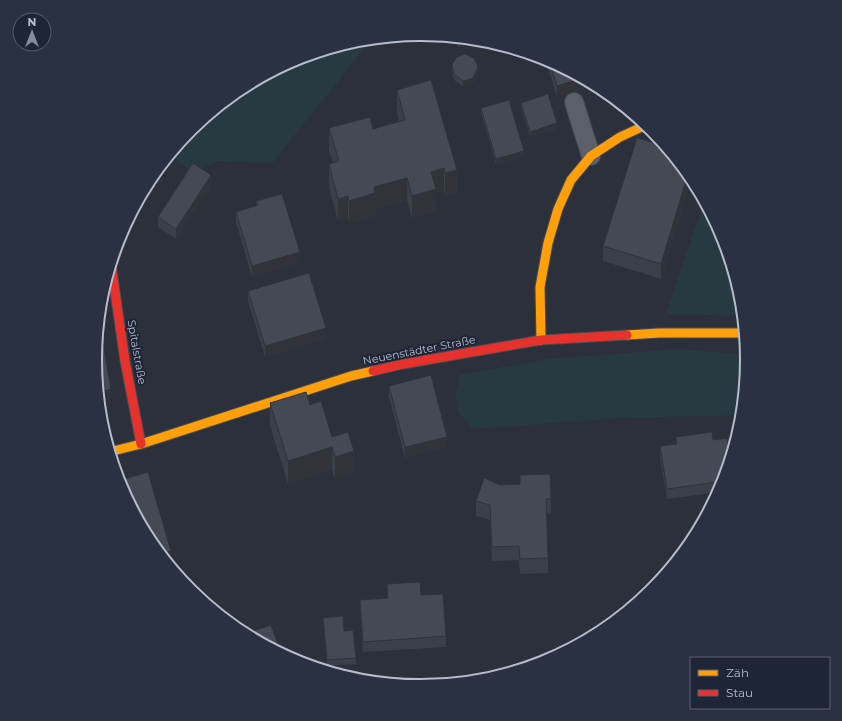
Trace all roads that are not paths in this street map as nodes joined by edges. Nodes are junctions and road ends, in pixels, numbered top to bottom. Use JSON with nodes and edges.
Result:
{"nodes":[{"id":1,"x":574,"y":102,"type":"dead end"},
{"id":2,"x":640,"y":128,"type":"edge"},
{"id":3,"x":591,"y":156,"type":"junction"},
{"id":4,"x":113,"y":276,"type":"edge"},
{"id":5,"x":739,"y":333,"type":"edge"},
{"id":6,"x":541,"y":340,"type":"junction"},
{"id":7,"x":141,"y":444,"type":"junction"},
{"id":8,"x":114,"y":451,"type":"edge"}],
"edges":[{"from":1,"to":3,"type":"lane"},
{"from":2,"to":3,"type":"main road"},
{"from":3,"to":6,"type":"main road"},
{"from":4,"to":7,"type":"main road","name":"Spitalstraße"},
{"from":5,"to":6,"type":"main road","name":"Neuenstädter Straße"},
{"from":6,"to":7,"type":"main road","name":"Neuenstädter Straße"},
{"from":7,"to":8,"type":"main road","name":"Neuenstädter Straße"}]}
